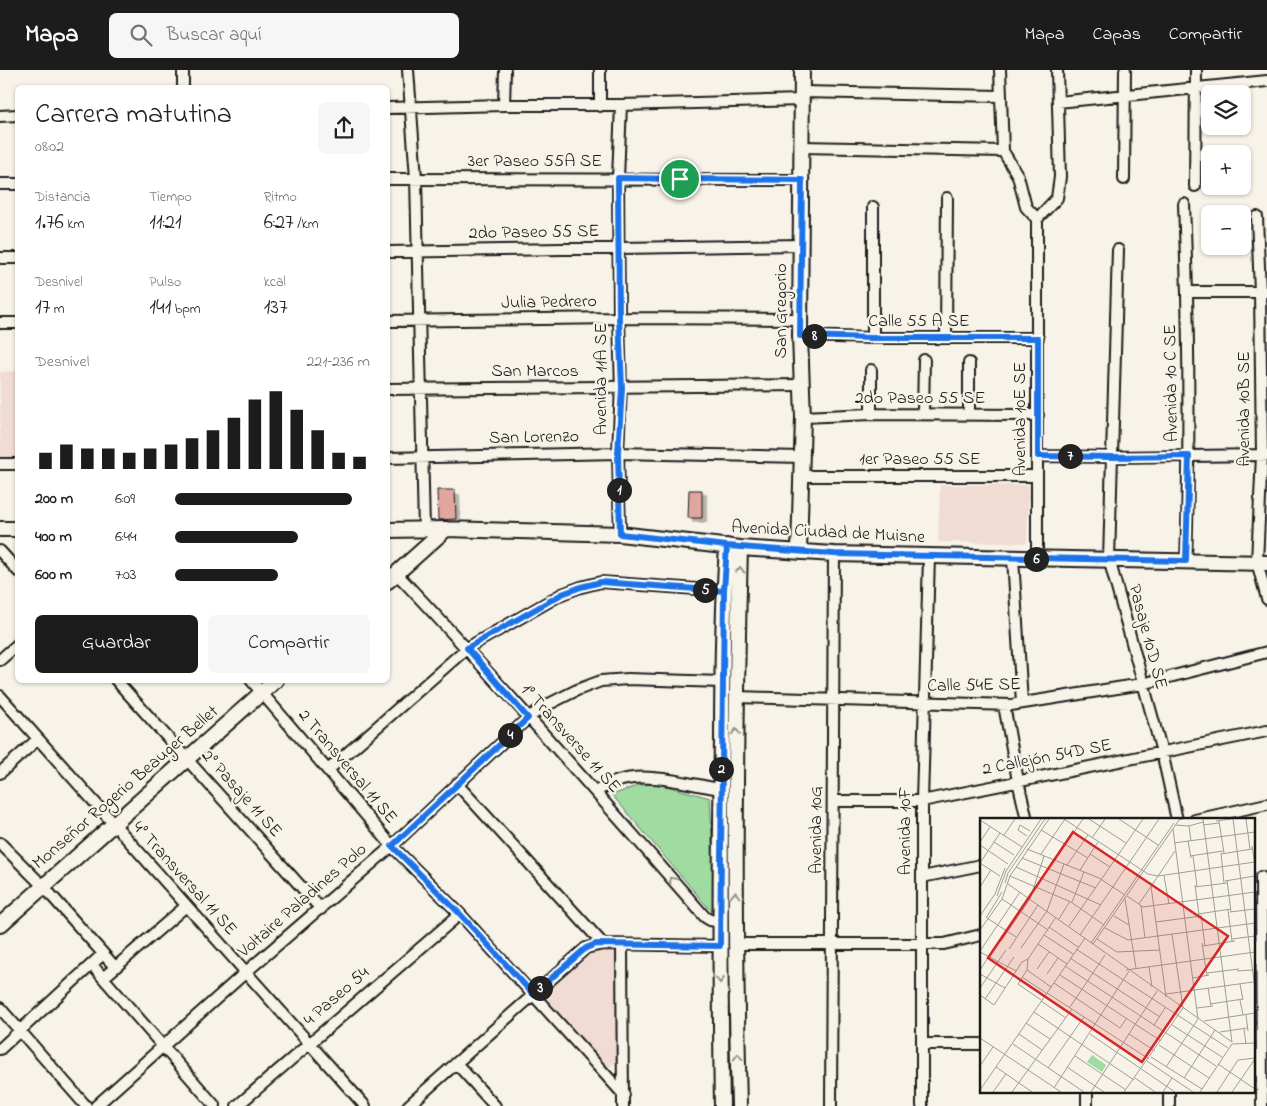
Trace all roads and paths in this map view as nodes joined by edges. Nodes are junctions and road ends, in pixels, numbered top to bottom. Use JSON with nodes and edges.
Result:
{"nodes":[{"id":1,"x":183,"y":70,"type":"edge"},
{"id":2,"x":408,"y":70,"type":"edge"},
{"id":3,"x":505,"y":70,"type":"edge"},
{"id":4,"x":600,"y":70,"type":"edge"},
{"id":5,"x":802,"y":70,"type":"edge"},
{"id":6,"x":1000,"y":70,"type":"edge"},
{"id":7,"x":1057,"y":70,"type":"edge"},
{"id":8,"x":1125,"y":70,"type":"edge"},
{"id":9,"x":1196,"y":70,"type":"edge"},
{"id":10,"x":1267,"y":70,"type":"edge"},
{"id":11,"x":1267,"y":75,"type":"edge"},
{"id":12,"x":1267,"y":81,"type":"edge"},
{"id":13,"x":183,"y":85,"type":"edge"},
{"id":14,"x":1196,"y":87,"type":"junction"},
{"id":15,"x":1124,"y":95,"type":"junction"},
{"id":16,"x":802,"y":96,"type":"junction"},
{"id":17,"x":1000,"y":96,"type":"junction"},
{"id":18,"x":1058,"y":102,"type":"junction"},
{"id":19,"x":504,"y":105,"type":"junction"},
{"id":20,"x":621,"y":105,"type":"junction"},
{"id":21,"x":600,"y":106,"type":"junction"},
{"id":22,"x":390,"y":108,"type":"edge"},
{"id":23,"x":411,"y":108,"type":"junction"},
{"id":24,"x":0,"y":116,"type":"edge"},
{"id":25,"x":15,"y":116,"type":"edge"},
{"id":26,"x":802,"y":147,"type":"junction"},
{"id":27,"x":1003,"y":151,"type":"junction"},
{"id":28,"x":416,"y":178,"type":"junction"},
{"id":29,"x":618,"y":178,"type":"junction"},
{"id":30,"x":390,"y":179,"type":"edge"},
{"id":31,"x":1124,"y":179,"type":"dead end"},
{"id":32,"x":802,"y":180,"type":"junction"},
{"id":33,"x":0,"y":184,"type":"edge"},
{"id":34,"x":15,"y":184,"type":"edge"},
{"id":35,"x":1195,"y":186,"type":"dead end"},
{"id":36,"x":947,"y":198,"type":"dead end"},
{"id":37,"x":1184,"y":204,"type":"dead end"},
{"id":38,"x":873,"y":207,"type":"dead end"},
{"id":39,"x":1256,"y":217,"type":"dead end"},
{"id":40,"x":1037,"y":219,"type":"junction"},
{"id":41,"x":801,"y":245,"type":"junction"},
{"id":42,"x":620,"y":247,"type":"junction"},
{"id":43,"x":1118,"y":250,"type":"dead end"},
{"id":44,"x":390,"y":252,"type":"edge"},
{"id":45,"x":418,"y":252,"type":"junction"},
{"id":46,"x":0,"y":258,"type":"edge"},
{"id":47,"x":15,"y":258,"type":"edge"},
{"id":48,"x":1188,"y":292,"type":"junction"},
{"id":49,"x":1264,"y":292,"type":"edge"},
{"id":50,"x":619,"y":318,"type":"junction"},
{"id":51,"x":801,"y":319,"type":"junction"},
{"id":52,"x":390,"y":321,"type":"edge"},
{"id":53,"x":420,"y":321,"type":"junction"},
{"id":54,"x":0,"y":323,"type":"edge"},
{"id":55,"x":15,"y":323,"type":"edge"},
{"id":56,"x":800,"y":336,"type":"junction"},
{"id":57,"x":873,"y":338,"type":"junction"},
{"id":58,"x":946,"y":338,"type":"junction"},
{"id":59,"x":1038,"y":338,"type":"junction"},
{"id":60,"x":924,"y":360,"type":"dead end"},
{"id":61,"x":969,"y":363,"type":"dead end"},
{"id":62,"x":871,"y":370,"type":"dead end"},
{"id":63,"x":802,"y":385,"type":"junction"},
{"id":64,"x":421,"y":388,"type":"junction"},
{"id":65,"x":622,"y":388,"type":"junction"},
{"id":66,"x":390,"y":389,"type":"edge"},
{"id":67,"x":871,"y":414,"type":"junction"},
{"id":68,"x":923,"y":414,"type":"junction"},
{"id":69,"x":969,"y":414,"type":"junction"},
{"id":70,"x":1038,"y":415,"type":"junction"},
{"id":71,"x":803,"y":417,"type":"junction"},
{"id":72,"x":618,"y":453,"type":"junction"},
{"id":73,"x":1265,"y":455,"type":"edge"},
{"id":74,"x":1038,"y":456,"type":"junction"},
{"id":75,"x":1189,"y":456,"type":"junction"},
{"id":76,"x":423,"y":457,"type":"junction"},
{"id":77,"x":802,"y":457,"type":"junction"},
{"id":78,"x":1111,"y":457,"type":"junction"},
{"id":79,"x":390,"y":458,"type":"edge"},
{"id":80,"x":0,"y":464,"type":"edge"},
{"id":81,"x":15,"y":464,"type":"edge"},
{"id":82,"x":802,"y":476,"type":"junction"},
{"id":83,"x":1037,"y":476,"type":"junction"},
{"id":84,"x":0,"y":529,"type":"edge"},
{"id":85,"x":15,"y":529,"type":"edge"},
{"id":86,"x":446,"y":529,"type":"junction"},
{"id":87,"x":390,"y":530,"type":"edge"},
{"id":88,"x":424,"y":530,"type":"junction"},
{"id":89,"x":620,"y":534,"type":"junction"},
{"id":90,"x":734,"y":547,"type":"junction"},
{"id":91,"x":0,"y":551,"type":"edge"},
{"id":92,"x":799,"y":551,"type":"junction"},
{"id":93,"x":834,"y":554,"type":"junction"},
{"id":94,"x":929,"y":557,"type":"junction"},
{"id":95,"x":1013,"y":558,"type":"junction"},
{"id":96,"x":1037,"y":559,"type":"junction"},
{"id":97,"x":1109,"y":559,"type":"junction"},
{"id":98,"x":1186,"y":561,"type":"junction"},
{"id":99,"x":1262,"y":563,"type":"edge"},
{"id":100,"x":15,"y":568,"type":"edge"},
{"id":101,"x":392,"y":577,"type":"edge"},
{"id":102,"x":724,"y":591,"type":"junction"},
{"id":103,"x":1267,"y":599,"type":"edge"},
{"id":104,"x":15,"y":647,"type":"edge"},
{"id":105,"x":467,"y":648,"type":"junction"},
{"id":106,"x":1267,"y":652,"type":"edge"},
{"id":107,"x":0,"y":660,"type":"edge"},
{"id":108,"x":722,"y":682,"type":"junction"},
{"id":109,"x":119,"y":683,"type":"edge"},
{"id":110,"x":254,"y":683,"type":"edge"},
{"id":111,"x":272,"y":683,"type":"edge"},
{"id":112,"x":1142,"y":684,"type":"junction"},
{"id":113,"x":262,"y":692,"type":"junction"},
{"id":114,"x":0,"y":696,"type":"edge"},
{"id":115,"x":736,"y":697,"type":"junction"},
{"id":116,"x":834,"y":701,"type":"junction"},
{"id":117,"x":1022,"y":702,"type":"junction"},
{"id":118,"x":925,"y":703,"type":"junction"},
{"id":119,"x":1004,"y":705,"type":"junction"},
{"id":120,"x":528,"y":718,"type":"junction"},
{"id":121,"x":1267,"y":731,"type":"edge"},
{"id":122,"x":38,"y":739,"type":"junction"},
{"id":123,"x":1162,"y":752,"type":"junction"},
{"id":124,"x":188,"y":759,"type":"junction"},
{"id":125,"x":328,"y":770,"type":"junction"},
{"id":126,"x":0,"y":773,"type":"edge"},
{"id":127,"x":1018,"y":780,"type":"junction"},
{"id":128,"x":457,"y":784,"type":"junction"},
{"id":129,"x":715,"y":788,"type":"dead end"},
{"id":130,"x":596,"y":792,"type":"junction"},
{"id":131,"x":833,"y":801,"type":"junction"},
{"id":132,"x":922,"y":801,"type":"junction"},
{"id":133,"x":1267,"y":804,"type":"edge"},
{"id":134,"x":1027,"y":818,"type":"edge"},
{"id":135,"x":1177,"y":818,"type":"edge"},
{"id":136,"x":1204,"y":818,"type":"edge"},
{"id":137,"x":113,"y":824,"type":"junction"},
{"id":138,"x":0,"y":843,"type":"edge"},
{"id":139,"x":392,"y":846,"type":"junction"},
{"id":140,"x":980,"y":865,"type":"edge"},
{"id":141,"x":922,"y":877,"type":"junction"},
{"id":142,"x":1261,"y":877,"type":"edge"},
{"id":143,"x":43,"y":886,"type":"junction"},
{"id":144,"x":186,"y":906,"type":"junction"},
{"id":145,"x":321,"y":909,"type":"junction"},
{"id":146,"x":460,"y":914,"type":"junction"},
{"id":147,"x":720,"y":922,"type":"junction"},
{"id":148,"x":0,"y":925,"type":"edge"},
{"id":149,"x":980,"y":935,"type":"edge"},
{"id":150,"x":832,"y":943,"type":"junction"},
{"id":151,"x":603,"y":944,"type":"junction"},
{"id":152,"x":735,"y":944,"type":"junction"},
{"id":153,"x":922,"y":944,"type":"junction"},
{"id":154,"x":622,"y":945,"type":"junction"},
{"id":155,"x":720,"y":946,"type":"junction"},
{"id":156,"x":103,"y":954,"type":"junction"},
{"id":157,"x":92,"y":965,"type":"junction"},
{"id":158,"x":115,"y":967,"type":"junction"},
{"id":159,"x":246,"y":972,"type":"junction"},
{"id":160,"x":103,"y":978,"type":"junction"},
{"id":161,"x":533,"y":994,"type":"junction"},
{"id":162,"x":1261,"y":1003,"type":"edge"},
{"id":163,"x":0,"y":1008,"type":"edge"},
{"id":164,"x":20,"y":1030,"type":"junction"},
{"id":165,"x":309,"y":1044,"type":"junction"},
{"id":166,"x":922,"y":1044,"type":"junction"},
{"id":167,"x":980,"y":1044,"type":"edge"},
{"id":168,"x":162,"y":1047,"type":"junction"},
{"id":169,"x":0,"y":1049,"type":"edge"},
{"id":170,"x":456,"y":1063,"type":"junction"},
{"id":171,"x":624,"y":1095,"type":"junction"},
{"id":172,"x":86,"y":1106,"type":"edge"},
{"id":173,"x":96,"y":1106,"type":"edge"},
{"id":174,"x":215,"y":1106,"type":"edge"},
{"id":175,"x":237,"y":1106,"type":"edge"},
{"id":176,"x":365,"y":1106,"type":"edge"},
{"id":177,"x":408,"y":1106,"type":"edge"},
{"id":178,"x":495,"y":1106,"type":"edge"},
{"id":179,"x":623,"y":1106,"type":"edge"},
{"id":180,"x":722,"y":1106,"type":"edge"},
{"id":181,"x":739,"y":1106,"type":"edge"},
{"id":182,"x":831,"y":1106,"type":"edge"},
{"id":183,"x":922,"y":1106,"type":"edge"},
{"id":184,"x":1262,"y":1106,"type":"edge"}],
"edges":[{"from":1,"to":13,"type":"street"},
{"from":2,"to":23,"type":"street"},
{"from":3,"to":19,"type":"street"},
{"from":4,"to":21,"type":"street"},
{"from":5,"to":16,"type":"street","name":"San Gregorio"},
{"from":6,"to":17,"type":"street"},
{"from":7,"to":18,"type":"street"},
{"from":8,"to":15,"type":"street"},
{"from":9,"to":14,"type":"street"},
{"from":10,"to":11,"type":"street"},
{"from":12,"to":14,"type":"street"},
{"from":14,"to":15,"type":"street"},
{"from":14,"to":35,"type":"street"},
{"from":15,"to":18,"type":"street"},
{"from":15,"to":31,"type":"street"},
{"from":16,"to":17,"type":"street"},
{"from":16,"to":20,"type":"street"},
{"from":16,"to":26,"type":"street","name":"San Gregorio"},
{"from":17,"to":27,"type":"street"},
{"from":18,"to":40,"type":"street"},
{"from":19,"to":21,"type":"street"},
{"from":19,"to":23,"type":"street"},
{"from":20,"to":21,"type":"street"},
{"from":20,"to":29,"type":"street","name":"Avenida 11A SE"},
{"from":22,"to":23,"type":"street"},
{"from":23,"to":28,"type":"street"},
{"from":24,"to":25,"type":"street"},
{"from":26,"to":27,"type":"street"},
{"from":26,"to":32,"type":"street","name":"San Gregorio"},
{"from":27,"to":40,"type":"street"},
{"from":28,"to":29,"type":"street","name":"3er Paseo 55A SE"},
{"from":28,"to":30,"type":"street","name":"3er Paseo 55A SE"},
{"from":28,"to":45,"type":"street"},
{"from":29,"to":32,"type":"street","name":"3er Paseo 55A SE"},
{"from":29,"to":42,"type":"street","name":"Avenida 11A SE"},
{"from":32,"to":41,"type":"street","name":"San Gregorio"},
{"from":33,"to":34,"type":"street"},
{"from":36,"to":58,"type":"street"},
{"from":37,"to":48,"type":"street","name":"Avenida 10 C SE"},
{"from":38,"to":57,"type":"street"},
{"from":39,"to":49,"type":"street","name":"Avenida 10B SE"},
{"from":40,"to":59,"type":"street","name":"Avenida 10E SE"},
{"from":41,"to":42,"type":"street","name":"2do Paseo 55 SE"},
{"from":41,"to":51,"type":"street","name":"San Gregorio"},
{"from":42,"to":45,"type":"street","name":"2do Paseo 55 SE"},
{"from":42,"to":50,"type":"street","name":"Avenida 11A SE"},
{"from":43,"to":78,"type":"street","name":"Pasaje 10D SE"},
{"from":44,"to":45,"type":"street","name":"2do Paseo 55 SE"},
{"from":45,"to":53,"type":"street"},
{"from":46,"to":47,"type":"street"},
{"from":48,"to":49,"type":"street"},
{"from":48,"to":75,"type":"street","name":"Avenida 10 C SE"},
{"from":49,"to":73,"type":"street","name":"Avenida 10B SE"},
{"from":50,"to":51,"type":"street","name":"Julia Pedrero"},
{"from":50,"to":53,"type":"street","name":"Julia Pedrero"},
{"from":50,"to":65,"type":"street","name":"Avenida 11A SE"},
{"from":51,"to":56,"type":"street","name":"San Gregorio"},
{"from":52,"to":53,"type":"street","name":"Julia Pedrero"},
{"from":53,"to":64,"type":"street"},
{"from":54,"to":55,"type":"street"},
{"from":56,"to":57,"type":"street","name":"Calle 55 A SE"},
{"from":56,"to":63,"type":"street","name":"San Gregorio"},
{"from":57,"to":58,"type":"street","name":"Calle 55 A SE"},
{"from":58,"to":59,"type":"street","name":"Calle 55 A SE"},
{"from":59,"to":70,"type":"street","name":"Avenida 10E SE"},
{"from":60,"to":68,"type":"street"},
{"from":61,"to":69,"type":"street"},
{"from":62,"to":67,"type":"street"},
{"from":63,"to":65,"type":"street","name":"San Marcos"},
{"from":63,"to":71,"type":"street","name":"San Gregorio"},
{"from":64,"to":65,"type":"street","name":"San Marcos"},
{"from":64,"to":66,"type":"street","name":"San Marcos"},
{"from":64,"to":76,"type":"street"},
{"from":65,"to":72,"type":"street","name":"Avenida 11A SE"},
{"from":67,"to":68,"type":"street","name":"2do Paseo 55 SE"},
{"from":67,"to":71,"type":"street","name":"2do Paseo 55 SE"},
{"from":68,"to":69,"type":"street","name":"2do Paseo 55 SE"},
{"from":69,"to":70,"type":"street","name":"2do Paseo 55 SE"},
{"from":70,"to":74,"type":"street","name":"Avenida 10E SE"},
{"from":71,"to":77,"type":"street","name":"San Gregorio"},
{"from":72,"to":76,"type":"street","name":"San Lorenzo"},
{"from":72,"to":77,"type":"street","name":"San Lorenzo"},
{"from":72,"to":89,"type":"street","name":"Avenida 11A SE"},
{"from":73,"to":75,"type":"street"},
{"from":73,"to":99,"type":"street","name":"Avenida 10B SE"},
{"from":74,"to":78,"type":"street"},
{"from":74,"to":83,"type":"street","name":"Avenida 10E SE"},
{"from":75,"to":78,"type":"street"},
{"from":75,"to":98,"type":"street","name":"Avenida 10 C SE"},
{"from":76,"to":79,"type":"street","name":"San Lorenzo"},
{"from":76,"to":88,"type":"street"},
{"from":77,"to":82,"type":"street","name":"San Gregorio"},
{"from":78,"to":97,"type":"street","name":"Pasaje 10D SE"},
{"from":80,"to":81,"type":"street"},
{"from":82,"to":83,"type":"street","name":"1er Paseo 55 SE"},
{"from":82,"to":92,"type":"street","name":"San Gregorio"},
{"from":83,"to":96,"type":"street","name":"Avenida 10E SE"},
{"from":84,"to":85,"type":"street"},
{"from":86,"to":88,"type":"street","name":"Avenida Ciudad de Muisne"},
{"from":86,"to":89,"type":"street","name":"Avenida Ciudad de Muisne"},
{"from":86,"to":101,"type":"street"},
{"from":87,"to":88,"type":"street","name":"Avenida Ciudad de Muisne"},
{"from":89,"to":90,"type":"street","name":"Avenida Ciudad de Muisne"},
{"from":90,"to":92,"type":"street","name":"Avenida Ciudad de Muisne"},
{"from":90,"to":102,"type":"street"},
{"from":115,"to":90,"type":"street","one_way":true},
{"from":91,"to":100,"type":"street"},
{"from":92,"to":93,"type":"street","name":"Avenida Ciudad de Muisne"},
{"from":93,"to":94,"type":"street","name":"Avenida Ciudad de Muisne"},
{"from":93,"to":116,"type":"street","name":"Avenida 10G"},
{"from":94,"to":95,"type":"street","name":"Avenida Ciudad de Muisne"},
{"from":94,"to":118,"type":"street","name":"Avenida 10F"},
{"from":95,"to":96,"type":"street","name":"Avenida Ciudad de Muisne"},
{"from":95,"to":117,"type":"street"},
{"from":96,"to":97,"type":"street","name":"Avenida Ciudad de Muisne"},
{"from":97,"to":98,"type":"street","name":"Avenida Ciudad de Muisne"},
{"from":97,"to":112,"type":"street","name":"Pasaje 10D SE"},
{"from":98,"to":99,"type":"street","name":"Avenida Ciudad de Muisne"},
{"from":99,"to":103,"type":"street","name":"Avenida 10B SE"},
{"from":101,"to":105,"type":"street","name":"1° Transverse 11 SE"},
{"from":102,"to":105,"type":"street"},
{"from":102,"to":108,"type":"street"},
{"from":104,"to":107,"type":"street"},
{"from":105,"to":120,"type":"street","name":"1° Transverse 11 SE"},
{"from":105,"to":125,"type":"street"},
{"from":106,"to":112,"type":"street","name":"Calle 54E SE"},
{"from":108,"to":120,"type":"street","name":"Voltaire Paladines Polo"},
{"from":108,"to":147,"type":"street"},
{"from":109,"to":124,"type":"street","name":"2° Pasaje 11 SE"},
{"from":110,"to":113,"type":"street","name":"2 Transversal 11 SE"},
{"from":111,"to":113,"type":"street","name":"Monseñor Rogerio Beauger Bellet"},
{"from":112,"to":117,"type":"street","name":"Calle 54E SE"},
{"from":112,"to":123,"type":"street","name":"Pasaje 10D SE"},
{"from":113,"to":124,"type":"street","name":"Monseñor Rogerio Beauger Bellet"},
{"from":113,"to":125,"type":"street","name":"2 Transversal 11 SE"},
{"from":114,"to":122,"type":"street","name":"4° Transversal 11 SE"},
{"from":115,"to":116,"type":"street","name":"Calle 54E SE"},
{"from":152,"to":115,"type":"street","one_way":true},
{"from":116,"to":118,"type":"street","name":"Calle 54E SE"},
{"from":116,"to":131,"type":"street","name":"Avenida 10G"},
{"from":117,"to":119,"type":"street","name":"Calle 54E SE"},
{"from":118,"to":119,"type":"street","name":"Calle 54E SE"},
{"from":118,"to":132,"type":"street","name":"Avenida 10F"},
{"from":119,"to":127,"type":"street"},
{"from":120,"to":128,"type":"street","name":"Voltaire Paladines Polo"},
{"from":120,"to":130,"type":"street","name":"1° Transverse 11 SE"},
{"from":121,"to":123,"type":"street","name":"2 Callejón 54D SE"},
{"from":122,"to":126,"type":"street"},
{"from":122,"to":137,"type":"street","name":"4° Transversal 11 SE"},
{"from":123,"to":127,"type":"street","name":"2 Callejón 54D SE"},
{"from":123,"to":135,"type":"street","name":"Pasaje 10D SE"},
{"from":124,"to":137,"type":"street","name":"Monseñor Rogerio Beauger Bellet"},
{"from":124,"to":145,"type":"street","name":"2° Pasaje 11 SE"},
{"from":125,"to":139,"type":"street","name":"2 Transversal 11 SE"},
{"from":127,"to":132,"type":"street","name":"2 Callejón 54D SE"},
{"from":127,"to":134,"type":"street"},
{"from":128,"to":139,"type":"street","name":"Voltaire Paladines Polo"},
{"from":128,"to":151,"type":"street"},
{"from":129,"to":130,"type":"street"},
{"from":147,"to":130,"type":"street","name":"1° Transverse 11 SE","one_way":true},
{"from":131,"to":132,"type":"street","name":"2 Callejón 54D SE"},
{"from":131,"to":150,"type":"street","name":"Avenida 10G"},
{"from":132,"to":141,"type":"street","name":"Avenida 10F"},
{"from":133,"to":136,"type":"street"},
{"from":137,"to":143,"type":"street","name":"Monseñor Rogerio Beauger Bellet"},
{"from":137,"to":144,"type":"street","name":"4° Transversal 11 SE"},
{"from":138,"to":143,"type":"street"},
{"from":139,"to":145,"type":"street","name":"Voltaire Paladines Polo"},
{"from":139,"to":146,"type":"street","name":"2 Transversal 11 SE"},
{"from":140,"to":141,"type":"street"},
{"from":141,"to":153,"type":"street","name":"Avenida 10F"},
{"from":142,"to":162,"type":"street"},
{"from":143,"to":148,"type":"street","name":"Monseñor Rogerio Beauger Bellet"},
{"from":143,"to":156,"type":"street"},
{"from":144,"to":158,"type":"street"},
{"from":144,"to":159,"type":"street","name":"4° Transversal 11 SE"},
{"from":145,"to":159,"type":"street","name":"Voltaire Paladines Polo"},
{"from":146,"to":161,"type":"street","name":"2 Transversal 11 SE"},
{"from":146,"to":165,"type":"street","name":"4 Paseo 54"},
{"from":147,"to":155,"type":"street"},
{"from":149,"to":153,"type":"street"},
{"from":150,"to":152,"type":"street"},
{"from":150,"to":153,"type":"street"},
{"from":150,"to":182,"type":"street","name":"Avenida 10G"},
{"from":151,"to":154,"type":"street"},
{"from":151,"to":161,"type":"street"},
{"from":181,"to":152,"type":"street","one_way":true},
{"from":153,"to":166,"type":"street","name":"Avenida 10F"},
{"from":154,"to":155,"type":"street"},
{"from":154,"to":171,"type":"street"},
{"from":155,"to":180,"type":"street","one_way":true},
{"from":156,"to":157,"type":"street"},
{"from":156,"to":158,"type":"street"},
{"from":157,"to":160,"type":"street"},
{"from":157,"to":164,"type":"street"},
{"from":158,"to":160,"type":"street"},
{"from":159,"to":165,"type":"street","name":"4° Transversal 11 SE"},
{"from":159,"to":168,"type":"street","name":"Voltaire Paladines Polo"},
{"from":160,"to":168,"type":"street"},
{"from":161,"to":170,"type":"street"},
{"from":161,"to":171,"type":"street","name":"2 Transversal 11 SE"},
{"from":162,"to":184,"type":"street"},
{"from":163,"to":164,"type":"street"},
{"from":164,"to":169,"type":"street"},
{"from":164,"to":172,"type":"street"},
{"from":165,"to":175,"type":"street","name":"4 Paseo 54"},
{"from":165,"to":176,"type":"street","name":"4° Transversal 11 SE"},
{"from":166,"to":167,"type":"street"},
{"from":166,"to":183,"type":"street","name":"Avenida 10F"},
{"from":168,"to":173,"type":"street","name":"Voltaire Paladines Polo"},
{"from":168,"to":174,"type":"street"},
{"from":170,"to":177,"type":"street"},
{"from":170,"to":178,"type":"street"},
{"from":171,"to":179,"type":"street"}]}
